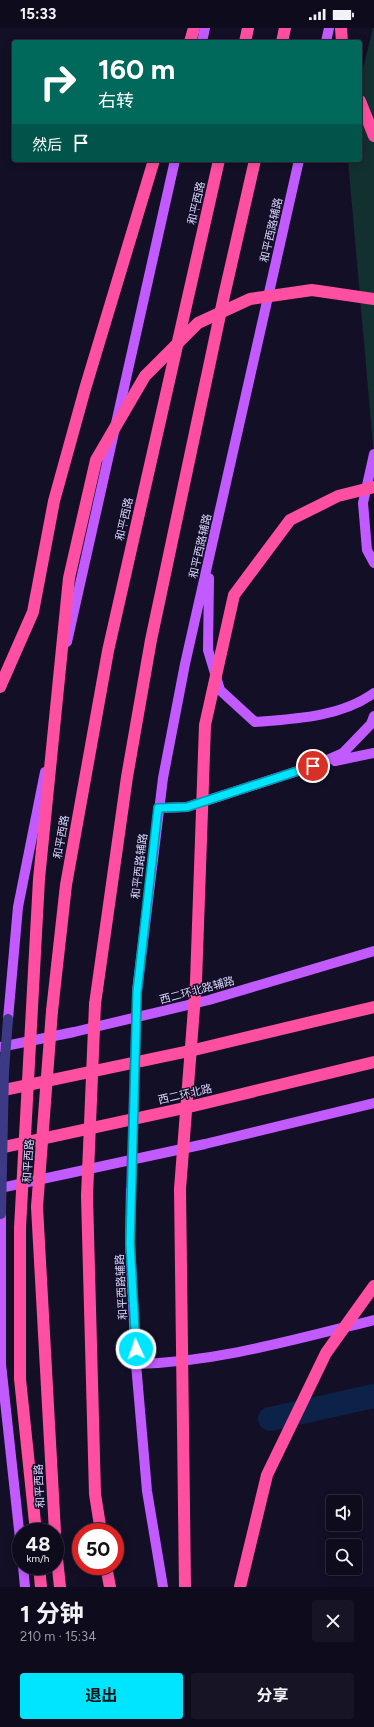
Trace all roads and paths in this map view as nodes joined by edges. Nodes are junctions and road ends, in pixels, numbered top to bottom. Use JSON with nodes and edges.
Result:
{"nodes":[{"id":1,"x":194,"y":28,"type":"edge"},
{"id":2,"x":205,"y":28,"type":"edge"},
{"id":3,"x":248,"y":28,"type":"edge"},
{"id":4,"x":285,"y":28,"type":"edge"},
{"id":5,"x":329,"y":28,"type":"edge"},
{"id":6,"x":341,"y":28,"type":"edge"},
{"id":7,"x":191,"y":40,"type":"edge"},
{"id":8,"x":202,"y":40,"type":"edge"},
{"id":9,"x":245,"y":40,"type":"edge"},
{"id":10,"x":282,"y":40,"type":"edge"},
{"id":11,"x":326,"y":40,"type":"edge"},
{"id":12,"x":342,"y":40,"type":"edge"},
{"id":13,"x":362,"y":106,"type":"edge"},
{"id":14,"x":374,"y":136,"type":"edge"},
{"id":15,"x":153,"y":162,"type":"edge"},
{"id":16,"x":175,"y":162,"type":"edge"},
{"id":17,"x":218,"y":162,"type":"edge"},
{"id":18,"x":255,"y":162,"type":"edge"},
{"id":19,"x":299,"y":162,"type":"edge"},
{"id":20,"x":374,"y":300,"type":"edge"},
{"id":21,"x":374,"y":454,"type":"edge"},
{"id":22,"x":374,"y":487,"type":"edge"},
{"id":23,"x":210,"y":556,"type":"junction"},
{"id":24,"x":374,"y":563,"type":"edge"},
{"id":25,"x":0,"y":687,"type":"edge"},
{"id":26,"x":374,"y":693,"type":"edge"},
{"id":27,"x":374,"y":716,"type":"edge"},
{"id":28,"x":374,"y":753,"type":"edge"},
{"id":29,"x":313,"y":766,"type":"junction"},
{"id":30,"x":158,"y":808,"type":"junction"},
{"id":31,"x":374,"y":951,"type":"edge"},
{"id":32,"x":137,"y":992,"type":"joint"},
{"id":33,"x":374,"y":1007,"type":"edge"},
{"id":34,"x":8,"y":1019,"type":"joint"},
{"id":35,"x":0,"y":1047,"type":"edge"},
{"id":36,"x":374,"y":1062,"type":"edge"},
{"id":37,"x":0,"y":1091,"type":"edge"},
{"id":38,"x":374,"y":1103,"type":"edge"},
{"id":39,"x":0,"y":1148,"type":"edge"},
{"id":40,"x":131,"y":1186,"type":"joint"},
{"id":41,"x":0,"y":1188,"type":"edge"},
{"id":42,"x":1,"y":1214,"type":"edge"},
{"id":43,"x":374,"y":1286,"type":"edge"},
{"id":44,"x":374,"y":1320,"type":"edge"},
{"id":45,"x":136,"y":1364,"type":"junction"},
{"id":46,"x":18,"y":1523,"type":"edge"},
{"id":47,"x":35,"y":1523,"type":"edge"},
{"id":48,"x":55,"y":1523,"type":"edge"},
{"id":49,"x":100,"y":1523,"type":"edge"},
{"id":50,"x":24,"y":1575,"type":"edge"},
{"id":51,"x":40,"y":1575,"type":"edge"},
{"id":52,"x":59,"y":1575,"type":"edge"},
{"id":53,"x":108,"y":1575,"type":"edge"},
{"id":54,"x":25,"y":1587,"type":"edge"},
{"id":55,"x":41,"y":1587,"type":"edge"},
{"id":56,"x":60,"y":1587,"type":"edge"},
{"id":57,"x":110,"y":1587,"type":"edge"},
{"id":58,"x":163,"y":1587,"type":"edge"},
{"id":59,"x":185,"y":1587,"type":"edge"},
{"id":60,"x":240,"y":1587,"type":"edge"}],
"edges":[{"from":1,"to":7,"type":"highway"},
{"from":2,"to":8,"type":"main road"},
{"from":3,"to":9,"type":"highway"},
{"from":4,"to":10,"type":"highway"},
{"from":5,"to":11,"type":"main road"},
{"from":6,"to":12,"type":"highway"},
{"from":13,"to":14,"type":"highway"},
{"from":15,"to":25,"type":"highway"},
{"from":16,"to":34,"type":"main road"},
{"from":17,"to":48,"type":"highway","name":"和平西路","bridge":true},
{"from":18,"to":49,"type":"highway","bridge":true},
{"from":19,"to":23,"type":"main road","name":"和平西路辅路"},
{"from":20,"to":47,"type":"highway","bridge":true},
{"from":21,"to":24,"type":"main road"},
{"from":22,"to":59,"type":"highway","bridge":true},
{"from":23,"to":26,"type":"main road"},
{"from":23,"to":30,"type":"main road","name":"和平西路辅路"},
{"from":27,"to":29,"type":"main road"},
{"from":28,"to":29,"type":"main road"},
{"from":29,"to":30,"type":"main road"},
{"from":30,"to":32,"type":"main road","name":"和平西路辅路"},
{"from":31,"to":35,"type":"main road","name":"西二环北路辅路"},
{"from":32,"to":40,"type":"street","name":"和平西路辅路","bridge":true},
{"from":33,"to":37,"type":"highway"},
{"from":34,"to":42,"type":"street","bridge":true},
{"from":36,"to":39,"type":"highway","name":"西二环北路"},
{"from":38,"to":41,"type":"main road"},
{"from":40,"to":45,"type":"main road","name":"和平西路辅路"},
{"from":42,"to":46,"type":"main road"},
{"from":43,"to":60,"type":"highway","bridge":true},
{"from":44,"to":45,"type":"main road"},
{"from":45,"to":58,"type":"main road","name":"和平西路辅路"},
{"from":50,"to":54,"type":"main road"},
{"from":51,"to":55,"type":"highway"},
{"from":52,"to":56,"type":"highway"},
{"from":53,"to":57,"type":"highway"}]}
